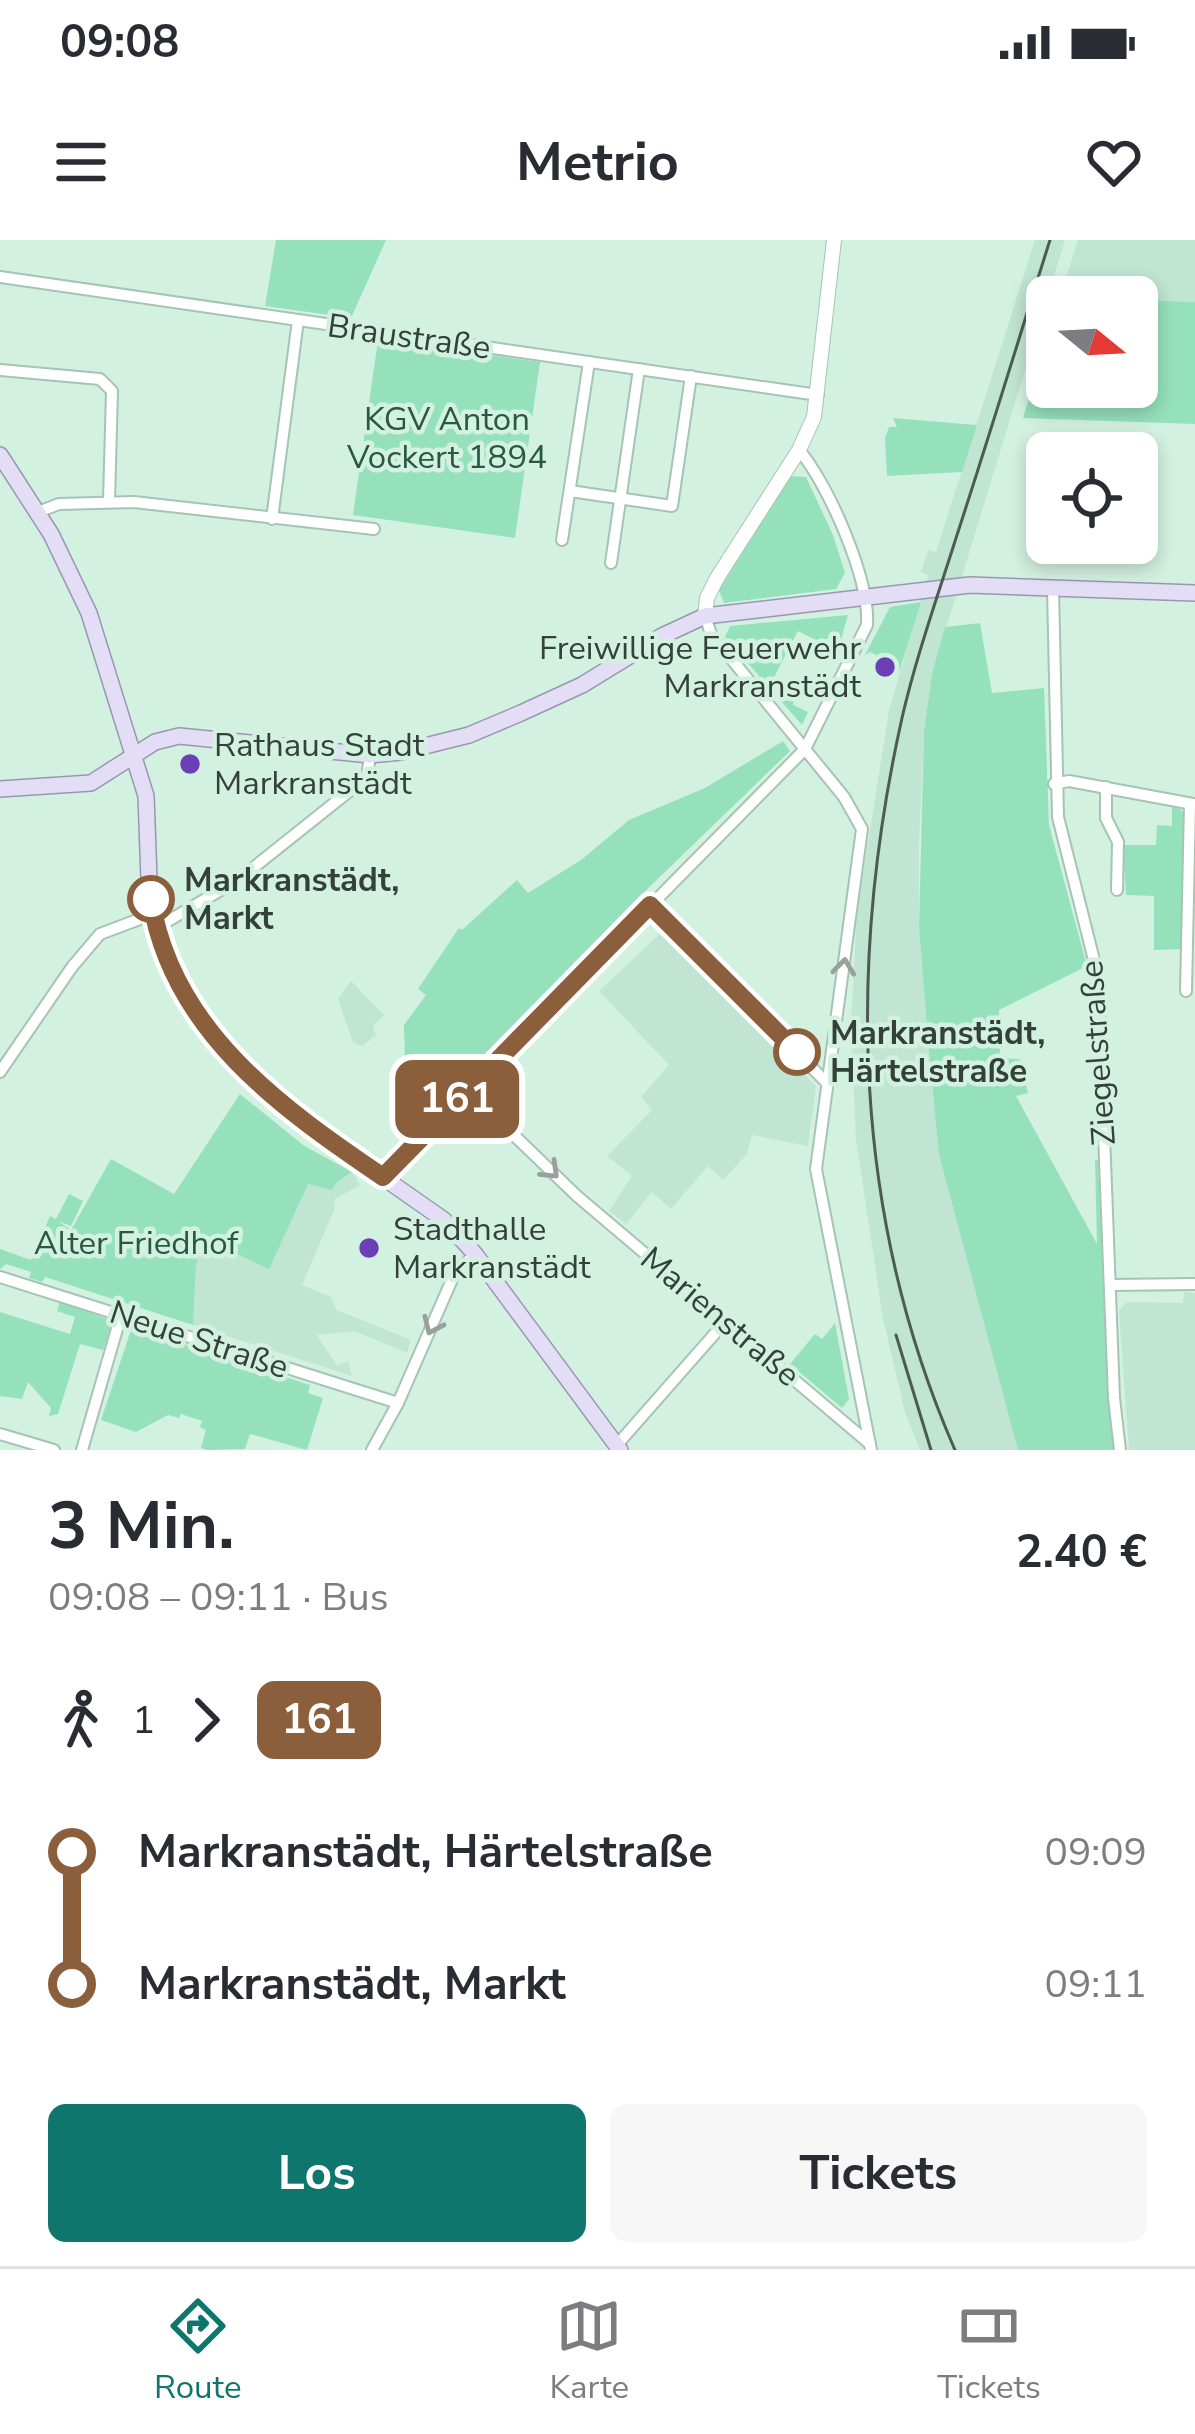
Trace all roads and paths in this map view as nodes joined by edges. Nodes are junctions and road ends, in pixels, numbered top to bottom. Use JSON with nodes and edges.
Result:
{"nodes":[{"id":1,"x":834,"y":240,"type":"edge"},
{"id":2,"x":0,"y":277,"type":"edge"},
{"id":3,"x":298,"y":320,"type":"junction"},
{"id":4,"x":589,"y":362,"type":"junction"},
{"id":5,"x":639,"y":369,"type":"junction"},
{"id":6,"x":0,"y":370,"type":"edge"},
{"id":7,"x":691,"y":376,"type":"junction"},
{"id":8,"x":818,"y":395,"type":"junction"},
{"id":9,"x":799,"y":450,"type":"junction"},
{"id":10,"x":0,"y":455,"type":"edge"},
{"id":11,"x":570,"y":491,"type":"junction"},
{"id":12,"x":620,"y":499,"type":"junction"},
{"id":13,"x":109,"y":501,"type":"junction"},
{"id":14,"x":38,"y":512,"type":"junction"},
{"id":15,"x":272,"y":519,"type":"junction"},
{"id":16,"x":374,"y":530,"type":"dead end"},
{"id":17,"x":562,"y":540,"type":"dead end"},
{"id":18,"x":611,"y":563,"type":"dead end"},
{"id":19,"x":1053,"y":588,"type":"junction"},
{"id":20,"x":1195,"y":593,"type":"edge"},
{"id":21,"x":868,"y":597,"type":"junction"},
{"id":22,"x":705,"y":616,"type":"junction"},
{"id":23,"x":805,"y":749,"type":"junction"},
{"id":24,"x":370,"y":754,"type":"junction"},
{"id":25,"x":135,"y":757,"type":"junction"},
{"id":26,"x":1054,"y":784,"type":"junction"},
{"id":27,"x":1106,"y":787,"type":"junction"},
{"id":28,"x":0,"y":789,"type":"edge"},
{"id":29,"x":1192,"y":804,"type":"edge"},
{"id":30,"x":1117,"y":890,"type":"dead end"},
{"id":31,"x":650,"y":905,"type":"junction"},
{"id":32,"x":154,"y":921,"type":"junction"},
{"id":33,"x":1186,"y":992,"type":"dead end"},
{"id":34,"x":0,"y":1072,"type":"edge"},
{"id":35,"x":827,"y":1083,"type":"junction"},
{"id":36,"x":466,"y":1090,"type":"junction"},
{"id":37,"x":383,"y":1177,"type":"junction"},
{"id":38,"x":475,"y":1254,"type":"junction"},
{"id":39,"x":0,"y":1277,"type":"edge"},
{"id":40,"x":1195,"y":1284,"type":"edge"},
{"id":41,"x":1110,"y":1285,"type":"junction"},
{"id":42,"x":121,"y":1315,"type":"junction"},
{"id":43,"x":725,"y":1322,"type":"junction"},
{"id":44,"x":398,"y":1403,"type":"junction"},
{"id":45,"x":0,"y":1434,"type":"edge"},
{"id":46,"x":870,"y":1447,"type":"edge"},
{"id":47,"x":618,"y":1448,"type":"edge"},
{"id":48,"x":54,"y":1450,"type":"edge"},
{"id":49,"x":82,"y":1450,"type":"edge"},
{"id":50,"x":372,"y":1450,"type":"edge"},
{"id":51,"x":1120,"y":1450,"type":"edge"}],
"edges":[{"from":1,"to":8,"type":"main road"},
{"from":2,"to":3,"type":"street","name":"Braustraße"},
{"from":3,"to":4,"type":"street","name":"Braustraße"},
{"from":3,"to":15,"type":"street"},
{"from":4,"to":5,"type":"street","name":"Braustraße"},
{"from":4,"to":11,"type":"street"},
{"from":5,"to":7,"type":"street","name":"Braustraße"},
{"from":5,"to":12,"type":"street"},
{"from":6,"to":13,"type":"street"},
{"from":7,"to":8,"type":"street","name":"Braustraße"},
{"from":7,"to":12,"type":"street"},
{"from":8,"to":9,"type":"main road"},
{"from":9,"to":21,"type":"street"},
{"from":9,"to":22,"type":"main road"},
{"from":10,"to":14,"type":"main road"},
{"from":11,"to":12,"type":"street"},
{"from":11,"to":17,"type":"street"},
{"from":12,"to":18,"type":"street"},
{"from":13,"to":14,"type":"street"},
{"from":13,"to":15,"type":"street"},
{"from":14,"to":25,"type":"main road"},
{"from":15,"to":16,"type":"street"},
{"from":19,"to":20,"type":"main road"},
{"from":19,"to":21,"type":"main road"},
{"from":19,"to":26,"type":"street","name":"Ziegelstraße"},
{"from":21,"to":22,"type":"main road"},
{"from":21,"to":23,"type":"street"},
{"from":22,"to":23,"type":"street"},
{"from":22,"to":24,"type":"main road"},
{"from":23,"to":31,"type":"street"},
{"from":35,"to":23,"type":"street","one_way":true},
{"from":24,"to":25,"type":"main road"},
{"from":24,"to":32,"type":"street"},
{"from":25,"to":28,"type":"main road"},
{"from":25,"to":32,"type":"main road"},
{"from":26,"to":27,"type":"street"},
{"from":26,"to":41,"type":"street","name":"Ziegelstraße"},
{"from":27,"to":29,"type":"street"},
{"from":27,"to":30,"type":"street"},
{"from":29,"to":33,"type":"street"},
{"from":31,"to":35,"type":"street"},
{"from":31,"to":36,"type":"street"},
{"from":32,"to":34,"type":"street"},
{"from":32,"to":37,"type":"main road"},
{"from":35,"to":46,"type":"street"},
{"from":36,"to":37,"type":"street"},
{"from":36,"to":43,"type":"street","name":"Marienstraße","one_way":true},
{"from":37,"to":38,"type":"main road"},
{"from":38,"to":44,"type":"street","one_way":true},
{"from":38,"to":47,"type":"main road"},
{"from":39,"to":42,"type":"street","name":"Neue Straße"},
{"from":40,"to":41,"type":"street"},
{"from":41,"to":51,"type":"street","name":"Ziegelstraße"},
{"from":42,"to":44,"type":"street","name":"Neue Straße"},
{"from":42,"to":49,"type":"street"},
{"from":43,"to":46,"type":"street","name":"Marienstraße"},
{"from":43,"to":47,"type":"street"},
{"from":44,"to":50,"type":"street"},
{"from":45,"to":48,"type":"street"}]}
